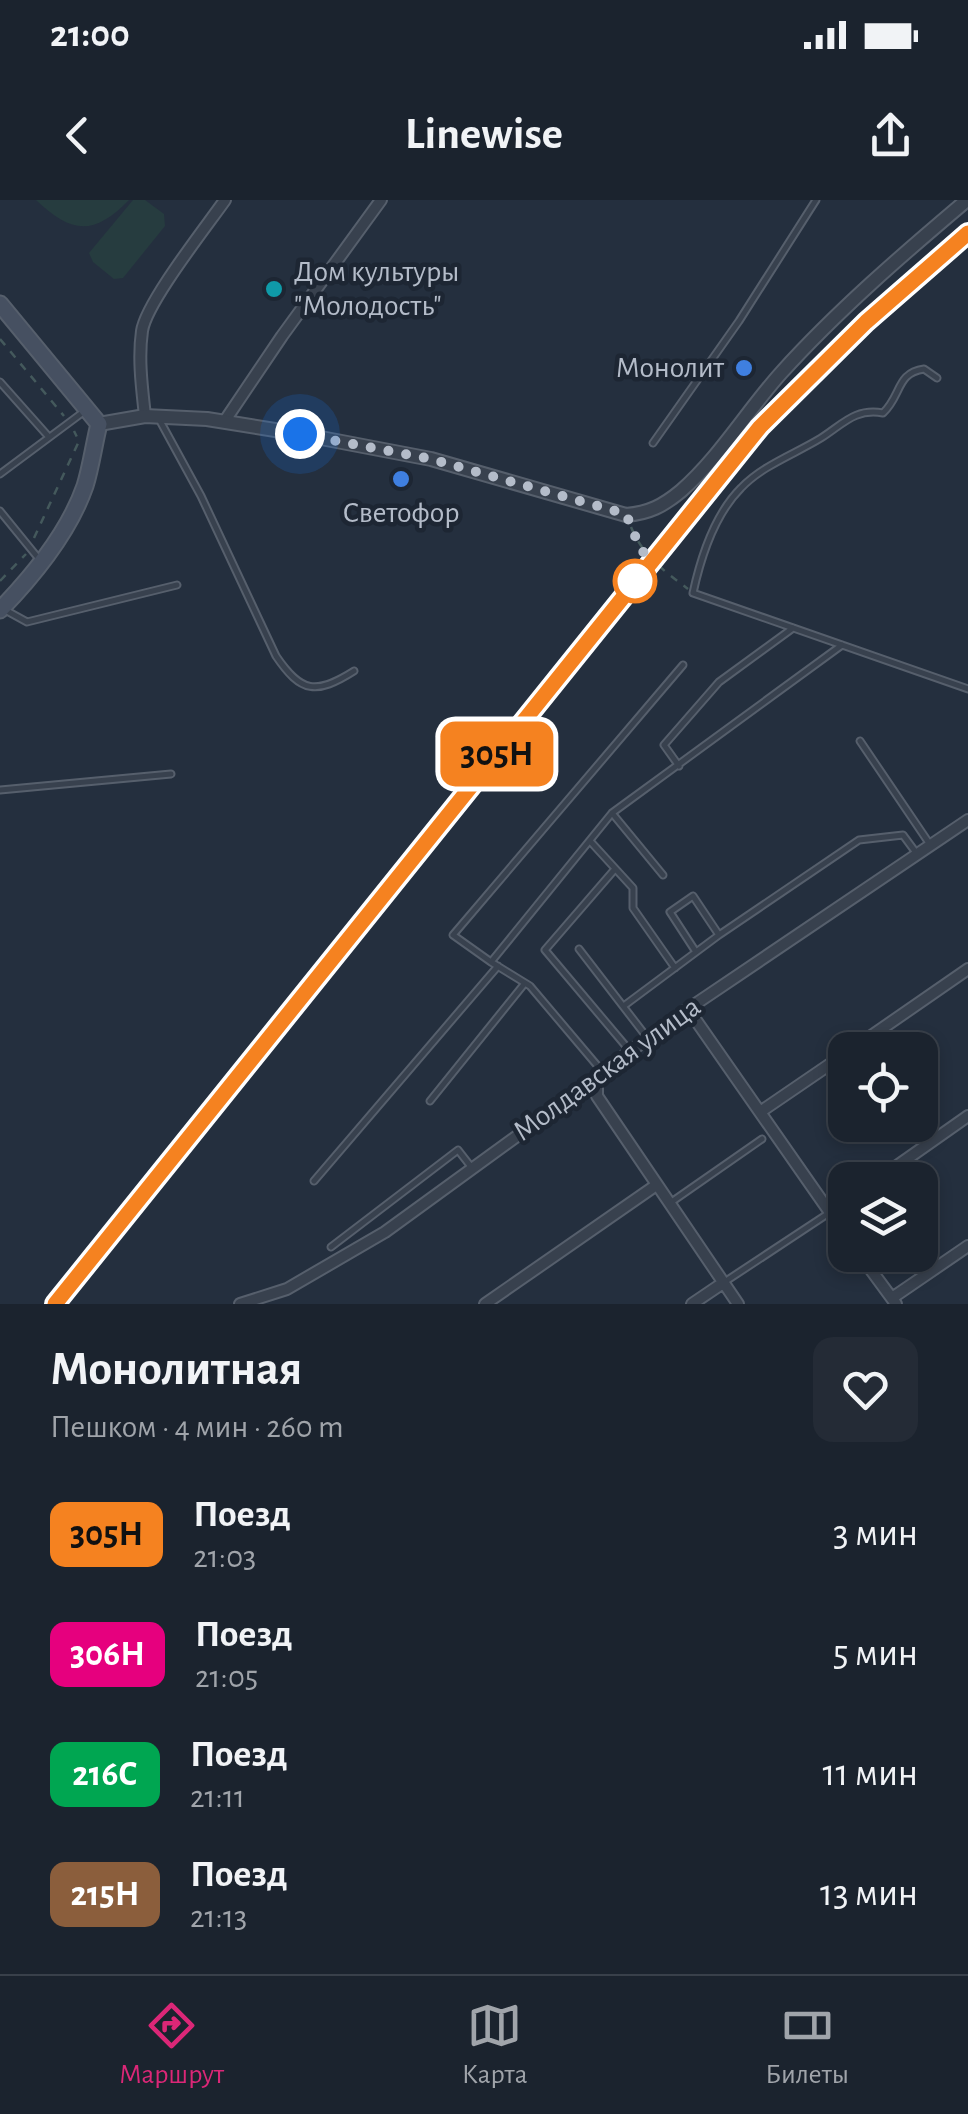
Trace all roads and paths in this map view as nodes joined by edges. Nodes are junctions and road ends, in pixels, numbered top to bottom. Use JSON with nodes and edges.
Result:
{"nodes":[{"id":1,"x":225,"y":200,"type":"edge"},
{"id":2,"x":816,"y":200,"type":"edge"},
{"id":3,"x":967,"y":200,"type":"edge"},
{"id":4,"x":374,"y":202,"type":"edge"},
{"id":5,"x":1,"y":308,"type":"edge"},
{"id":6,"x":937,"y":378,"type":"dead end"},
{"id":7,"x":0,"y":382,"type":"edge"},
{"id":8,"x":87,"y":410,"type":"junction"},
{"id":9,"x":152,"y":416,"type":"junction"},
{"id":10,"x":302,"y":417,"type":"dead end"},
{"id":11,"x":224,"y":422,"type":"junction"},
{"id":12,"x":98,"y":424,"type":"junction"},
{"id":13,"x":300,"y":434,"type":"junction"},
{"id":14,"x":48,"y":437,"type":"junction"},
{"id":15,"x":653,"y":443,"type":"dead end"},
{"id":16,"x":0,"y":474,"type":"edge"},
{"id":17,"x":0,"y":512,"type":"edge"},
{"id":18,"x":626,"y":514,"type":"junction"},
{"id":19,"x":32,"y":559,"type":"junction"},
{"id":20,"x":0,"y":582,"type":"edge"},
{"id":21,"x":177,"y":585,"type":"dead end"},
{"id":22,"x":693,"y":593,"type":"junction"},
{"id":23,"x":1,"y":610,"type":"edge"},
{"id":24,"x":793,"y":628,"type":"junction"},
{"id":25,"x":842,"y":645,"type":"junction"},
{"id":26,"x":683,"y":666,"type":"dead end"},
{"id":27,"x":354,"y":671,"type":"dead end"},
{"id":28,"x":968,"y":689,"type":"edge"},
{"id":29,"x":860,"y":742,"type":"dead end"},
{"id":30,"x":679,"y":766,"type":"junction"},
{"id":31,"x":171,"y":774,"type":"dead end"},
{"id":32,"x":0,"y":790,"type":"edge"},
{"id":33,"x":612,"y":814,"type":"junction"},
{"id":34,"x":968,"y":820,"type":"edge"},
{"id":35,"x":590,"y":841,"type":"junction"},
{"id":36,"x":930,"y":846,"type":"junction"},
{"id":37,"x":917,"y":854,"type":"junction"},
{"id":38,"x":616,"y":869,"type":"junction"},
{"id":39,"x":662,"y":875,"type":"dead end"},
{"id":40,"x":719,"y":935,"type":"junction"},
{"id":41,"x":578,"y":948,"type":"dead end"},
{"id":42,"x":696,"y":952,"type":"junction"},
{"id":43,"x":495,"y":964,"type":"junction"},
{"id":44,"x":675,"y":968,"type":"junction"},
{"id":45,"x":968,"y":969,"type":"edge"},
{"id":46,"x":525,"y":983,"type":"junction"},
{"id":47,"x":625,"y":1006,"type":"junction"},
{"id":48,"x":688,"y":1010,"type":"junction"},
{"id":49,"x":877,"y":1032,"type":"edge"},
{"id":50,"x":648,"y":1038,"type":"junction"},
{"id":51,"x":630,"y":1051,"type":"junction"},
{"id":52,"x":828,"y":1066,"type":"edge"},
{"id":53,"x":600,"y":1077,"type":"junction"},
{"id":54,"x":430,"y":1101,"type":"dead end"},
{"id":55,"x":760,"y":1112,"type":"junction"},
{"id":56,"x":968,"y":1116,"type":"edge"},
{"id":57,"x":762,"y":1139,"type":"dead end"},
{"id":58,"x":903,"y":1162,"type":"edge"},
{"id":59,"x":472,"y":1168,"type":"junction"},
{"id":60,"x":314,"y":1180,"type":"dead end"},
{"id":61,"x":655,"y":1186,"type":"junction"},
{"id":62,"x":668,"y":1204,"type":"junction"},
{"id":63,"x":828,"y":1210,"type":"edge"},
{"id":64,"x":828,"y":1214,"type":"edge"},
{"id":65,"x":968,"y":1246,"type":"edge"},
{"id":66,"x":331,"y":1247,"type":"dead end"},
{"id":67,"x":873,"y":1272,"type":"edge"},
{"id":68,"x":723,"y":1283,"type":"junction"},
{"id":69,"x":894,"y":1301,"type":"edge"},
{"id":70,"x":240,"y":1304,"type":"edge"},
{"id":71,"x":485,"y":1304,"type":"edge"},
{"id":72,"x":692,"y":1304,"type":"edge"},
{"id":73,"x":738,"y":1304,"type":"edge"}],
"edges":[{"from":1,"to":9,"type":"street"},
{"from":2,"to":15,"type":"lane"},
{"from":3,"to":18,"type":"street"},
{"from":4,"to":11,"type":"street"},
{"from":5,"to":8,"type":"main road"},
{"from":6,"to":22,"type":"lane"},
{"from":7,"to":14,"type":"lane"},
{"from":8,"to":12,"type":"main road"},
{"from":8,"to":14,"type":"lane"},
{"from":9,"to":11,"type":"street"},
{"from":9,"to":12,"type":"street"},
{"from":9,"to":27,"type":"lane"},
{"from":10,"to":13,"type":"street"},
{"from":11,"to":13,"type":"street"},
{"from":12,"to":19,"type":"main road"},
{"from":13,"to":18,"type":"street"},
{"from":14,"to":16,"type":"lane"},
{"from":17,"to":19,"type":"lane"},
{"from":18,"to":22,"type":"path"},
{"from":19,"to":20,"type":"path"},
{"from":19,"to":23,"type":"main road"},
{"from":21,"to":23,"type":"lane"},
{"from":22,"to":24,"type":"lane"},
{"from":24,"to":25,"type":"lane"},
{"from":24,"to":30,"type":"lane"},
{"from":25,"to":28,"type":"lane"},
{"from":25,"to":30,"type":"lane"},
{"from":26,"to":43,"type":"lane"},
{"from":29,"to":36,"type":"lane"},
{"from":30,"to":33,"type":"lane"},
{"from":31,"to":32,"type":"lane"},
{"from":33,"to":35,"type":"lane"},
{"from":33,"to":39,"type":"lane"},
{"from":34,"to":36,"type":"street","name":"Молдавская улица"},
{"from":35,"to":38,"type":"lane"},
{"from":35,"to":43,"type":"lane"},
{"from":36,"to":37,"type":"street","name":"Молдавская улица"},
{"from":37,"to":40,"type":"lane"},
{"from":37,"to":48,"type":"street","name":"Молдавская улица"},
{"from":38,"to":44,"type":"lane"},
{"from":38,"to":51,"type":"lane"},
{"from":40,"to":42,"type":"lane"},
{"from":40,"to":42,"type":"lane"},
{"from":41,"to":47,"type":"lane"},
{"from":42,"to":44,"type":"lane"},
{"from":43,"to":46,"type":"lane"},
{"from":43,"to":60,"type":"lane"},
{"from":44,"to":47,"type":"lane"},
{"from":45,"to":49,"type":"street"},
{"from":46,"to":53,"type":"lane"},
{"from":46,"to":54,"type":"lane"},
{"from":47,"to":50,"type":"lane"},
{"from":48,"to":50,"type":"street","name":"Молдавская улица"},
{"from":48,"to":55,"type":"street"},
{"from":50,"to":51,"type":"street","name":"Молдавская улица"},
{"from":51,"to":53,"type":"street","name":"Молдавская улица"},
{"from":52,"to":55,"type":"street"},
{"from":53,"to":59,"type":"street","name":"Молдавская улица"},
{"from":53,"to":61,"type":"street"},
{"from":55,"to":63,"type":"street"},
{"from":56,"to":58,"type":"street"},
{"from":57,"to":62,"type":"lane"},
{"from":59,"to":66,"type":"lane"},
{"from":59,"to":70,"type":"street","name":"Молдавская улица"},
{"from":61,"to":62,"type":"street"},
{"from":61,"to":71,"type":"street"},
{"from":62,"to":68,"type":"street"},
{"from":64,"to":68,"type":"lane"},
{"from":65,"to":69,"type":"street"},
{"from":67,"to":69,"type":"street"},
{"from":68,"to":72,"type":"street"},
{"from":68,"to":73,"type":"street"}]}
